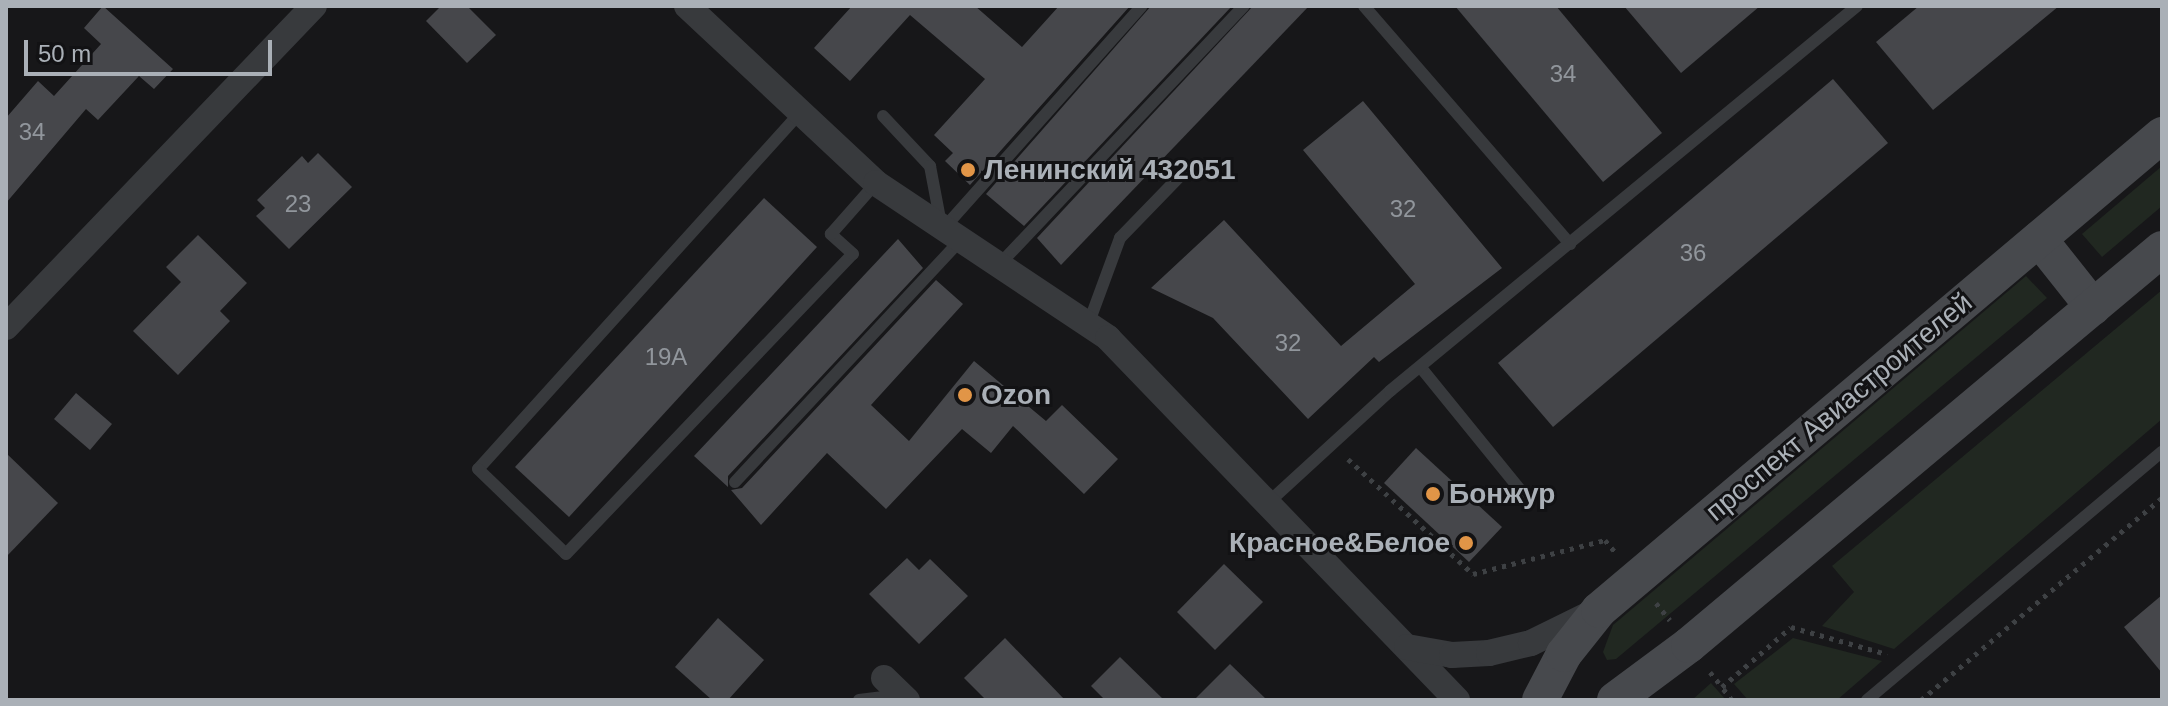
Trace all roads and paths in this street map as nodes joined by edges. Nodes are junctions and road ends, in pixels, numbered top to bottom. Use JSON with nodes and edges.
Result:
{"nodes":[{"id":1,"x":314,"y":6,"type":"edge"},
{"id":2,"x":687,"y":6,"type":"edge"},
{"id":3,"x":1142,"y":6,"type":"edge"},
{"id":4,"x":1244,"y":6,"type":"edge"},
{"id":5,"x":1364,"y":6,"type":"edge"},
{"id":6,"x":1857,"y":6,"type":"edge"},
{"id":7,"x":798,"y":115,"type":"junction"},
{"id":8,"x":883,"y":116,"type":"dead end"},
{"id":9,"x":2162,"y":135,"type":"edge"},
{"id":10,"x":1186,"y":170,"type":"dead end"},
{"id":11,"x":876,"y":183,"type":"junction"},
{"id":12,"x":950,"y":236,"type":"junction"},
{"id":13,"x":2039,"y":239,"type":"junction"},
{"id":14,"x":1570,"y":244,"type":"junction"},
{"id":15,"x":2162,"y":249,"type":"edge"},
{"id":16,"x":997,"y":267,"type":"junction"},
{"id":17,"x":2093,"y":307,"type":"junction"},
{"id":18,"x":1088,"y":325,"type":"junction"},
{"id":19,"x":6,"y":327,"type":"edge"},
{"id":20,"x":1422,"y":369,"type":"junction"},
{"id":21,"x":1331,"y":443,"type":"junction"},
{"id":22,"x":2162,"y":452,"type":"edge"},
{"id":23,"x":735,"y":482,"type":"dead end"},
{"id":24,"x":1526,"y":497,"type":"dead end"},
{"id":25,"x":2162,"y":498,"type":"edge"},
{"id":26,"x":1270,"y":501,"type":"junction"},
{"id":27,"x":1636,"y":578,"type":"junction"},
{"id":28,"x":1599,"y":610,"type":"junction"},
{"id":29,"x":1689,"y":645,"type":"junction"},
{"id":30,"x":1407,"y":647,"type":"junction"},
{"id":31,"x":1914,"y":661,"type":"junction"},
{"id":32,"x":1948,"y":677,"type":"junction"},
{"id":33,"x":1722,"y":687,"type":"junction"},
{"id":34,"x":897,"y":691,"type":"edge"},
{"id":35,"x":1629,"y":695,"type":"edge"},
{"id":36,"x":859,"y":700,"type":"edge"},
{"id":37,"x":1457,"y":700,"type":"edge"},
{"id":38,"x":1540,"y":700,"type":"edge"},
{"id":39,"x":1732,"y":700,"type":"edge"},
{"id":40,"x":1867,"y":700,"type":"edge"},
{"id":41,"x":1921,"y":700,"type":"edge"}],
"edges":[{"from":1,"to":19,"type":"street"},
{"from":2,"to":7,"type":"street"},
{"from":3,"to":12,"type":"lane"},
{"from":4,"to":16,"type":"lane"},
{"from":5,"to":14,"type":"lane"},
{"from":6,"to":14,"type":"lane"},
{"from":7,"to":11,"type":"street"},
{"from":7,"to":11,"type":"lane"},
{"from":8,"to":12,"type":"lane"},
{"from":9,"to":13,"type":"main road","name":"проспект Авиастроителей"},
{"from":10,"to":18,"type":"lane"},
{"from":11,"to":12,"type":"street"},
{"from":12,"to":16,"type":"street"},
{"from":12,"to":23,"type":"lane"},
{"from":13,"to":17,"type":"main road"},
{"from":13,"to":27,"type":"main road","name":"проспект Авиастроителей"},
{"from":14,"to":20,"type":"lane"},
{"from":15,"to":17,"type":"main road"},
{"from":16,"to":18,"type":"street"},
{"from":17,"to":29,"type":"main road"},
{"from":18,"to":26,"type":"street"},
{"from":20,"to":21,"type":"lane"},
{"from":20,"to":24,"type":"lane"},
{"from":21,"to":26,"type":"lane"},
{"from":21,"to":27,"type":"path"},
{"from":22,"to":31,"type":"lane"},
{"from":25,"to":32,"type":"path"},
{"from":26,"to":30,"type":"street"},
{"from":27,"to":28,"type":"main road","name":"проспект Авиастроителей"},
{"from":27,"to":29,"type":"path"},
{"from":28,"to":30,"type":"street"},
{"from":28,"to":38,"type":"main road","name":"проспект Авиастроителей"},
{"from":29,"to":33,"type":"path"},
{"from":29,"to":35,"type":"main road"},
{"from":30,"to":37,"type":"street"},
{"from":31,"to":32,"type":"path"},
{"from":31,"to":33,"type":"path"},
{"from":31,"to":40,"type":"lane"},
{"from":32,"to":41,"type":"path"},
{"from":33,"to":39,"type":"path"},
{"from":34,"to":36,"type":"lane"}]}
